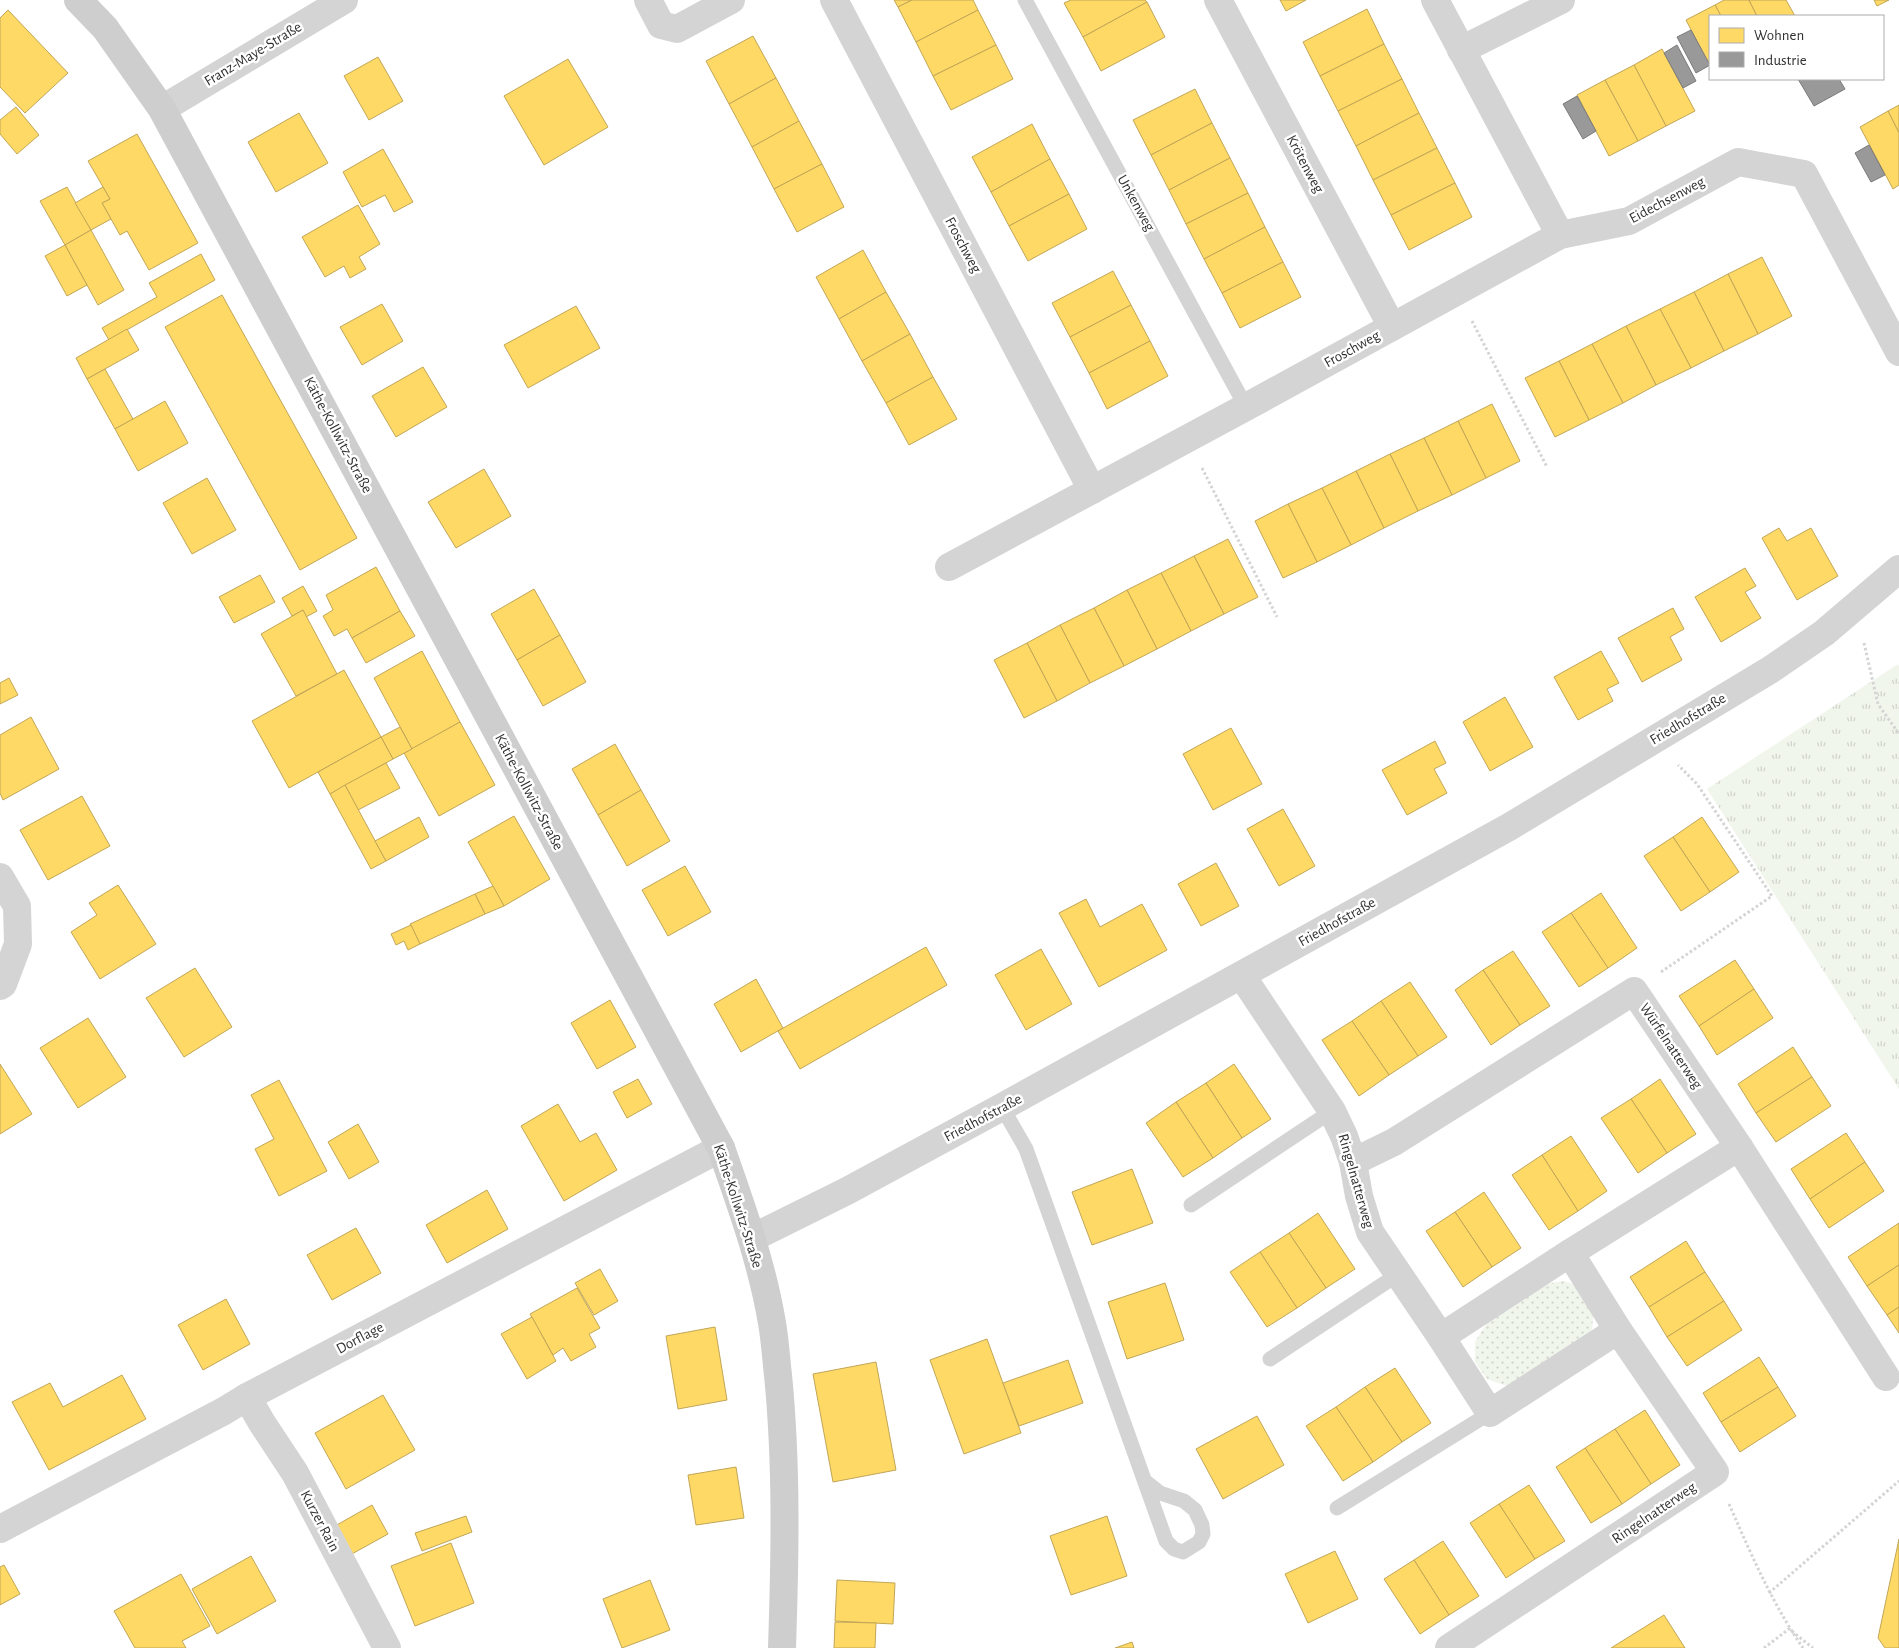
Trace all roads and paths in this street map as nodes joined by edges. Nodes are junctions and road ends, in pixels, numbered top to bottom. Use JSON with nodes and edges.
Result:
{"nodes":[{"id":1,"x":78,"y":0,"type":"edge"},
{"id":2,"x":344,"y":0,"type":"edge"},
{"id":3,"x":648,"y":0,"type":"edge"},
{"id":4,"x":731,"y":0,"type":"edge"},
{"id":5,"x":834,"y":0,"type":"edge"},
{"id":6,"x":1025,"y":0,"type":"edge"},
{"id":7,"x":1218,"y":0,"type":"edge"},
{"id":8,"x":1435,"y":0,"type":"edge"},
{"id":9,"x":1561,"y":0,"type":"edge"},
{"id":10,"x":1461,"y":50,"type":"junction"},
{"id":11,"x":162,"y":109,"type":"junction"},
{"id":12,"x":1560,"y":235,"type":"junction"},
{"id":13,"x":1457,"y":292,"type":"junction"},
{"id":14,"x":1392,"y":327,"type":"junction"},
{"id":15,"x":1899,"y":352,"type":"edge"},
{"id":16,"x":1246,"y":407,"type":"junction"},
{"id":17,"x":1187,"y":439,"type":"junction"},
{"id":18,"x":1547,"y":467,"type":"dead end"},
{"id":19,"x":1092,"y":490,"type":"junction"},
{"id":20,"x":949,"y":567,"type":"dead end"},
{"id":21,"x":1899,"y":569,"type":"edge"},
{"id":22,"x":1851,"y":611,"type":"junction"},
{"id":23,"x":1277,"y":617,"type":"dead end"},
{"id":24,"x":1899,"y":734,"type":"edge"},
{"id":25,"x":1653,"y":740,"type":"junction"},
{"id":26,"x":0,"y":877,"type":"edge"},
{"id":27,"x":1242,"y":976,"type":"junction"},
{"id":28,"x":0,"y":986,"type":"edge"},
{"id":29,"x":1634,"y":991,"type":"junction"},
{"id":30,"x":1002,"y":1107,"type":"junction"},
{"id":31,"x":1332,"y":1111,"type":"junction"},
{"id":32,"x":721,"y":1148,"type":"junction"},
{"id":33,"x":1739,"y":1148,"type":"junction"},
{"id":34,"x":1353,"y":1162,"type":"junction"},
{"id":35,"x":1191,"y":1205,"type":"dead end"},
{"id":36,"x":752,"y":1238,"type":"junction"},
{"id":37,"x":1570,"y":1253,"type":"junction"},
{"id":38,"x":1397,"y":1274,"type":"junction"},
{"id":39,"x":1618,"y":1330,"type":"junction"},
{"id":40,"x":1441,"y":1337,"type":"junction"},
{"id":41,"x":1270,"y":1359,"type":"dead end"},
{"id":42,"x":1886,"y":1377,"type":"dead end"},
{"id":43,"x":247,"y":1396,"type":"junction"},
{"id":44,"x":1490,"y":1413,"type":"junction"},
{"id":45,"x":1715,"y":1472,"type":"junction"},
{"id":46,"x":1145,"y":1481,"type":"junction"},
{"id":47,"x":1899,"y":1481,"type":"edge"},
{"id":48,"x":1338,"y":1508,"type":"dead end"},
{"id":49,"x":0,"y":1529,"type":"edge"},
{"id":50,"x":1769,"y":1593,"type":"junction"},
{"id":51,"x":1789,"y":1629,"type":"junction"},
{"id":52,"x":386,"y":1648,"type":"edge"},
{"id":53,"x":782,"y":1648,"type":"edge"},
{"id":54,"x":1449,"y":1648,"type":"edge"},
{"id":55,"x":1764,"y":1648,"type":"edge"},
{"id":56,"x":1803,"y":1648,"type":"edge"},
{"id":57,"x":1814,"y":1648,"type":"edge"}],
"edges":[{"from":1,"to":11,"type":"street","name":"Käthe-Kollwitz-Straße"},
{"from":2,"to":11,"type":"street","name":"Franz-Maye-Straße"},
{"from":3,"to":4,"type":"street"},
{"from":5,"to":19,"type":"street","name":"Froschweg"},
{"from":6,"to":16,"type":"lane","name":"Unkenweg"},
{"from":7,"to":14,"type":"street","name":"Krötenweg"},
{"from":8,"to":10,"type":"street"},
{"from":9,"to":10,"type":"street"},
{"from":10,"to":12,"type":"street"},
{"from":11,"to":32,"type":"street","name":"Käthe-Kollwitz-Straße"},
{"from":12,"to":13,"type":"street","name":"Froschweg"},
{"from":12,"to":15,"type":"street","name":"Eidechsenweg"},
{"from":13,"to":14,"type":"street","name":"Froschweg"},
{"from":13,"to":18,"type":"path"},
{"from":14,"to":16,"type":"street","name":"Froschweg"},
{"from":16,"to":17,"type":"street","name":"Froschweg"},
{"from":17,"to":19,"type":"street","name":"Froschweg"},
{"from":17,"to":23,"type":"path"},
{"from":19,"to":20,"type":"street","name":"Froschweg"},
{"from":21,"to":22,"type":"street","name":"Friedhofstraße"},
{"from":22,"to":24,"type":"path"},
{"from":22,"to":25,"type":"street","name":"Friedhofstraße"},
{"from":25,"to":27,"type":"street","name":"Friedhofstraße"},
{"from":25,"to":29,"type":"path"},
{"from":26,"to":28,"type":"street"},
{"from":27,"to":30,"type":"street","name":"Friedhofstraße"},
{"from":27,"to":31,"type":"street","name":"Ringelnatterweg"},
{"from":29,"to":33,"type":"street","name":"Würfelnatterweg"},
{"from":29,"to":34,"type":"street","name":"Würfelnatterweg"},
{"from":30,"to":36,"type":"street","name":"Friedhofstraße"},
{"from":30,"to":46,"type":"lane"},
{"from":31,"to":34,"type":"street","name":"Ringelnatterweg"},
{"from":31,"to":35,"type":"lane","name":"Ringelnatterweg"},
{"from":32,"to":36,"type":"street","name":"Käthe-Kollwitz-Straße"},
{"from":32,"to":43,"type":"street","name":"Dorflage"},
{"from":33,"to":37,"type":"street"},
{"from":33,"to":42,"type":"street","name":"Würfelnatterweg"},
{"from":34,"to":38,"type":"street","name":"Ringelnatterweg"},
{"from":36,"to":53,"type":"street","name":"Käthe-Kollwitz-Straße"},
{"from":37,"to":39,"type":"street"},
{"from":37,"to":40,"type":"street"},
{"from":38,"to":40,"type":"street","name":"Ringelnatterweg"},
{"from":38,"to":41,"type":"lane"},
{"from":39,"to":44,"type":"street"},
{"from":39,"to":45,"type":"street"},
{"from":40,"to":44,"type":"street","name":"Ringelnatterweg"},
{"from":43,"to":49,"type":"street","name":"Dorflage"},
{"from":43,"to":52,"type":"street","name":"Kurzer Rain"},
{"from":44,"to":48,"type":"lane"},
{"from":45,"to":50,"type":"path"},
{"from":45,"to":54,"type":"street","name":"Ringelnatterweg"},
{"from":46,"to":46,"type":"lane"},
{"from":47,"to":50,"type":"path"},
{"from":50,"to":51,"type":"path"},
{"from":51,"to":55,"type":"path"},
{"from":51,"to":56,"type":"path"},
{"from":51,"to":57,"type":"path"}]}
